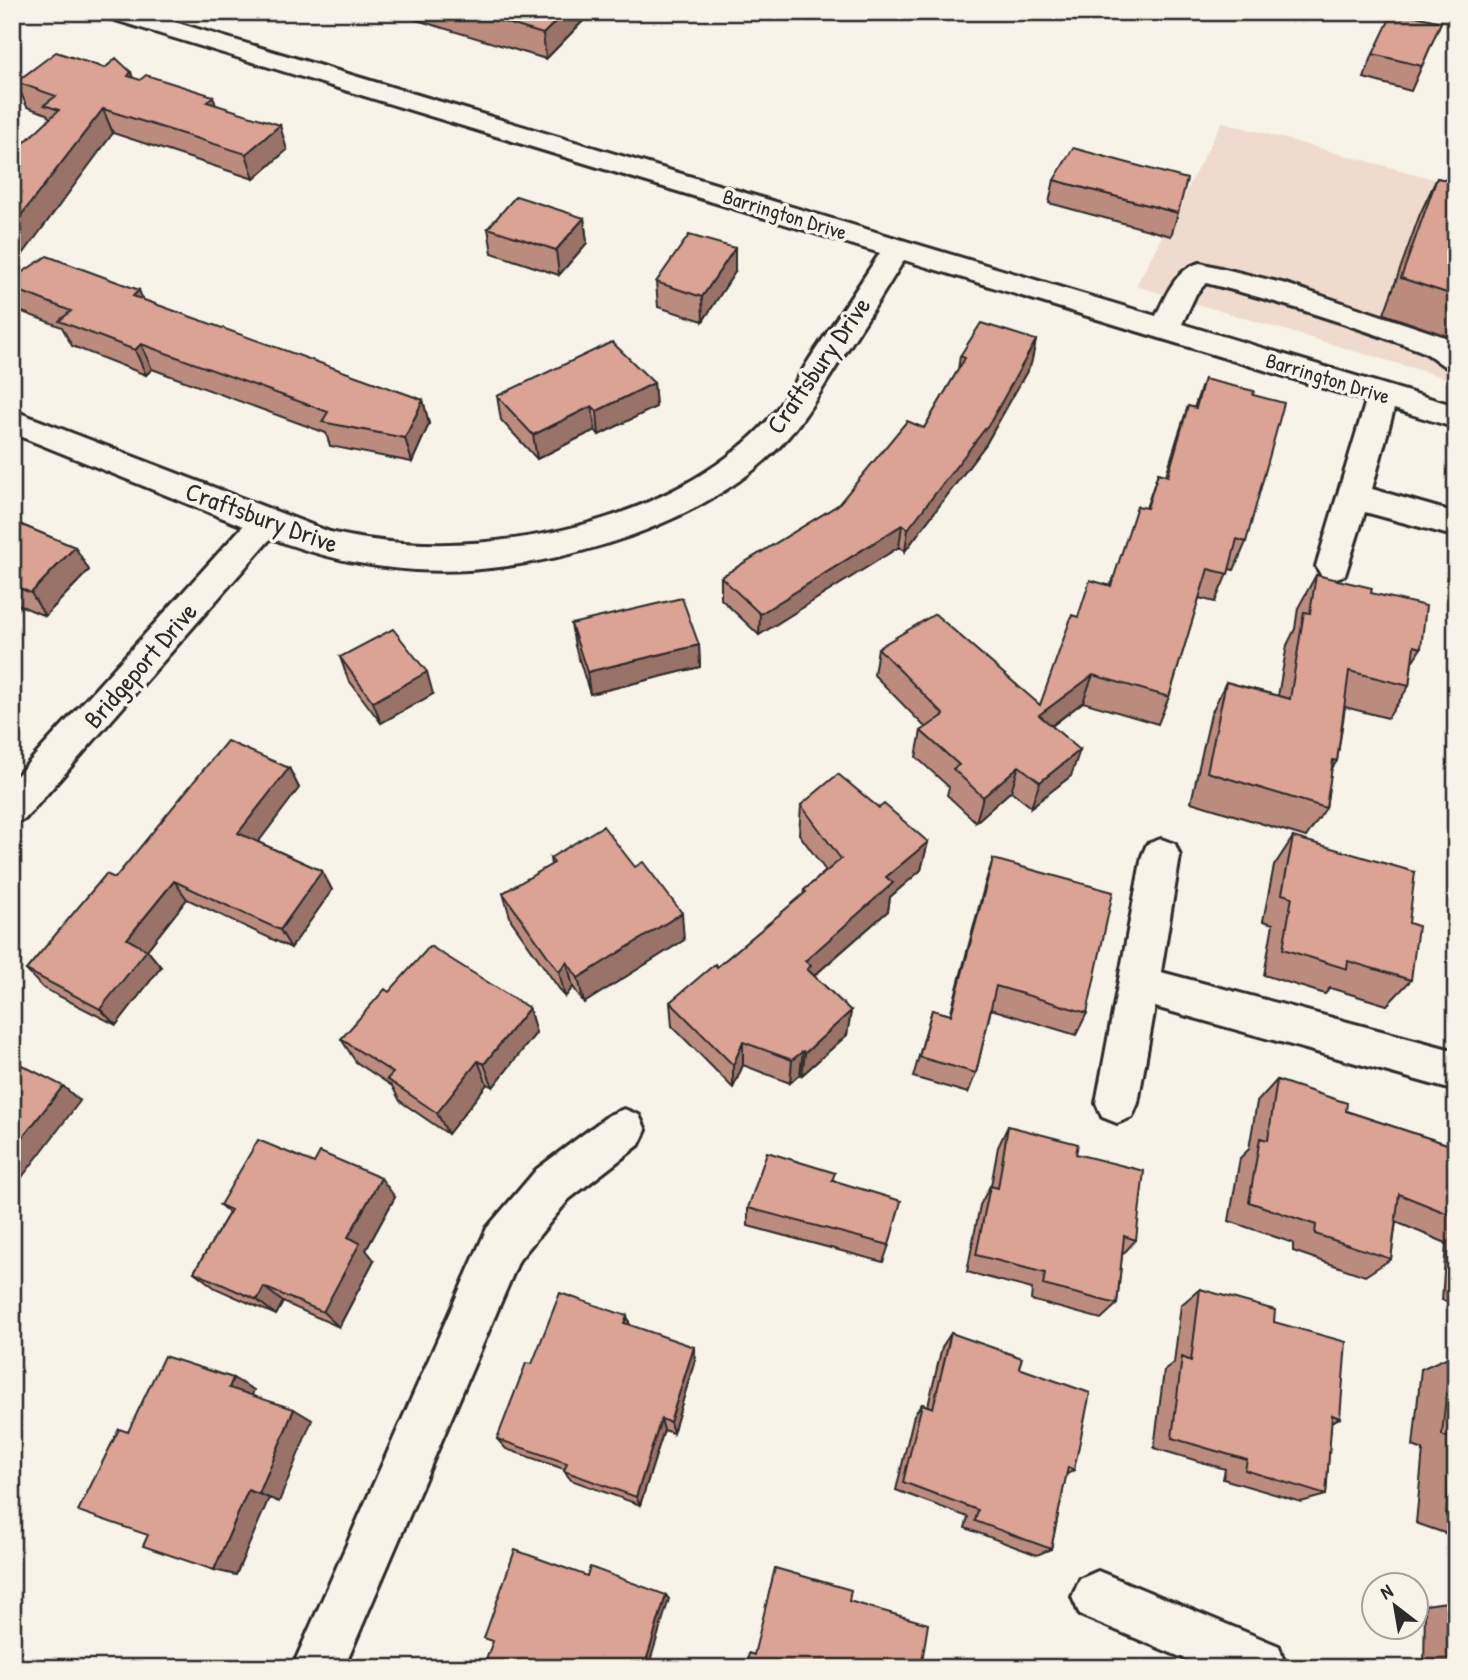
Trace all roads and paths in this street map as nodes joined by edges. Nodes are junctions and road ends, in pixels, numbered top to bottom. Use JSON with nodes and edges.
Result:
{"nodes":[{"id":1,"x":114,"y":12,"type":"edge"},
{"id":2,"x":898,"y":248,"type":"junction"},
{"id":3,"x":1164,"y":329,"type":"junction"},
{"id":4,"x":1456,"y":361,"type":"edge"},
{"id":5,"x":1383,"y":395,"type":"junction"},
{"id":6,"x":1456,"y":417,"type":"edge"},
{"id":7,"x":12,"y":421,"type":"edge"},
{"id":8,"x":1352,"y":496,"type":"junction"},
{"id":9,"x":266,"y":522,"type":"junction"},
{"id":10,"x":1446,"y":522,"type":"dead end"},
{"id":11,"x":1333,"y":566,"type":"dead end"},
{"id":12,"x":12,"y":808,"type":"edge"},
{"id":13,"x":1161,"y":856,"type":"dead end"},
{"id":14,"x":1138,"y":984,"type":"junction"},
{"id":15,"x":1456,"y":1071,"type":"edge"},
{"id":16,"x":1118,"y":1103,"type":"dead end"},
{"id":17,"x":624,"y":1130,"type":"dead end"},
{"id":18,"x":1098,"y":1597,"type":"dead end"},
{"id":19,"x":318,"y":1668,"type":"edge"},
{"id":20,"x":1260,"y":1668,"type":"edge"}],
"edges":[{"from":1,"to":2,"type":"street","name":"Barrington Drive"},
{"from":2,"to":3,"type":"street","name":"Barrington Drive"},
{"from":2,"to":9,"type":"street","name":"Craftsbury Drive"},
{"from":3,"to":4,"type":"street"},
{"from":3,"to":5,"type":"street","name":"Barrington Drive"},
{"from":5,"to":6,"type":"street","name":"Barrington Drive"},
{"from":5,"to":8,"type":"street"},
{"from":7,"to":9,"type":"street","name":"Craftsbury Drive"},
{"from":8,"to":10,"type":"street"},
{"from":8,"to":11,"type":"street"},
{"from":9,"to":12,"type":"street","name":"Bridgeport Drive"},
{"from":13,"to":14,"type":"street"},
{"from":14,"to":15,"type":"street"},
{"from":14,"to":16,"type":"street"},
{"from":17,"to":19,"type":"street"},
{"from":18,"to":20,"type":"street"}]}
